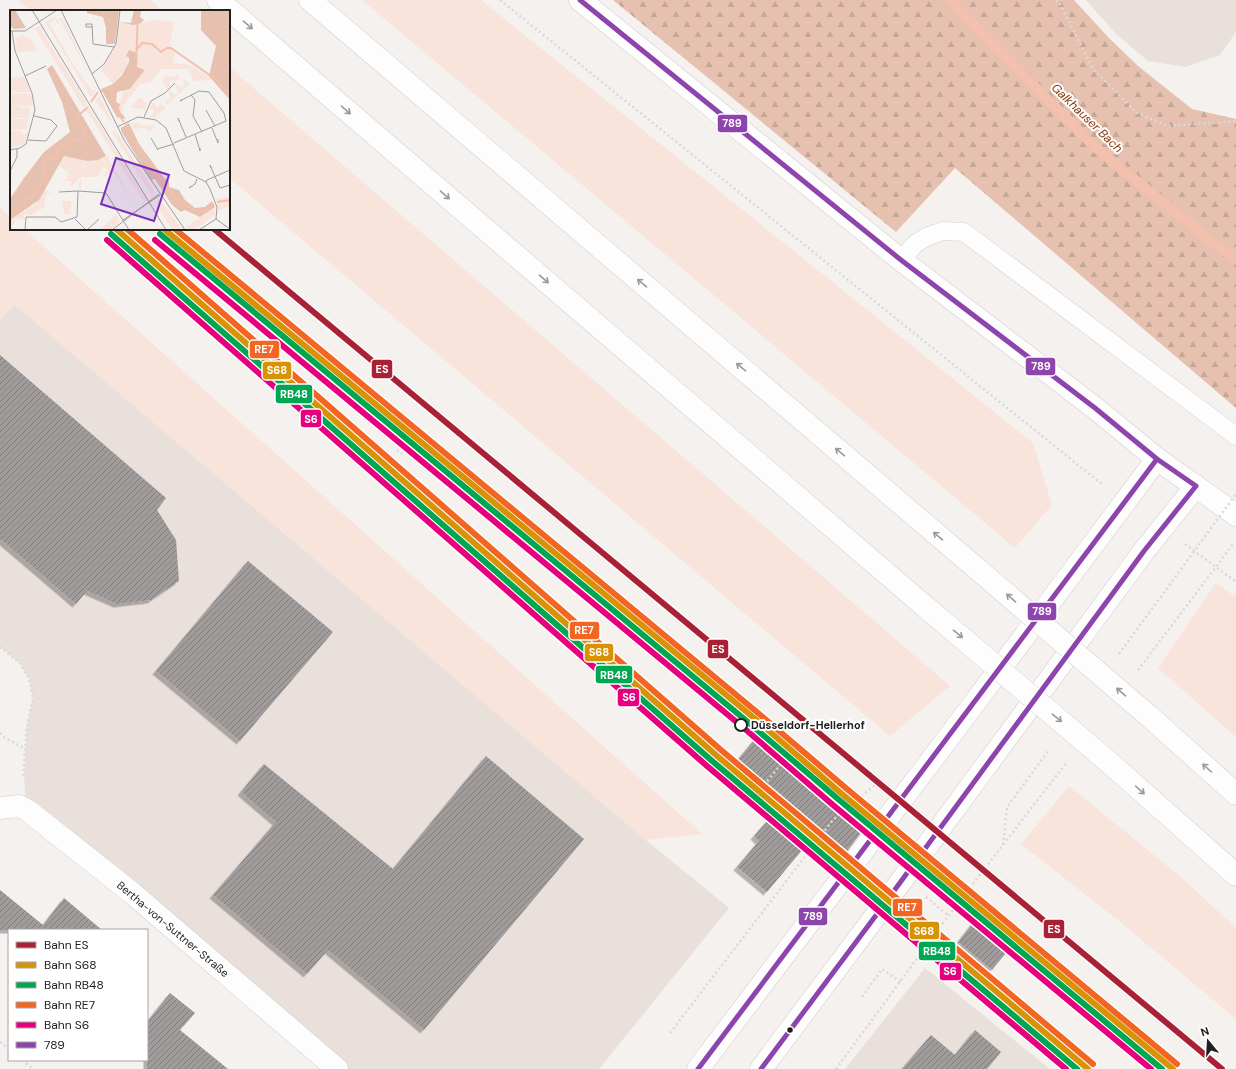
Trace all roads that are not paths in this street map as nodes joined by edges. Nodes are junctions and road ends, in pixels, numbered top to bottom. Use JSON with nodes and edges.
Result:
{"nodes":[{"id":1,"x":218,"y":0,"type":"edge"},
{"id":2,"x":310,"y":0,"type":"edge"},
{"id":3,"x":580,"y":0,"type":"edge"},
{"id":4,"x":230,"y":10,"type":"edge"},
{"id":5,"x":230,"y":10,"type":"edge"},
{"id":6,"x":901,"y":260,"type":"junction"},
{"id":7,"x":1236,"y":436,"type":"edge"},
{"id":8,"x":1157,"y":459,"type":"junction"},
{"id":9,"x":1196,"y":486,"type":"junction"},
{"id":10,"x":1236,"y":514,"type":"edge"},
{"id":11,"x":1236,"y":794,"type":"edge"},
{"id":12,"x":0,"y":808,"type":"edge"},
{"id":13,"x":1236,"y":875,"type":"edge"},
{"id":14,"x":337,"y":1069,"type":"edge"},
{"id":15,"x":698,"y":1069,"type":"edge"},
{"id":16,"x":761,"y":1069,"type":"edge"}],
"edges":[{"from":1,"to":4,"type":"main road","one_way":true,"bridge":true},
{"from":11,"to":2,"type":"main road","one_way":true,"bridge":true},
{"from":3,"to":6,"type":"main road"},
{"from":5,"to":13,"type":"main road","one_way":true,"bridge":true},
{"from":6,"to":7,"type":"lane"},
{"from":6,"to":8,"type":"main road"},
{"from":8,"to":9,"type":"main road"},
{"from":8,"to":15,"type":"main road"},
{"from":9,"to":10,"type":"main road"},
{"from":9,"to":16,"type":"main road"},
{"from":12,"to":14,"type":"main road","name":"Bertha-von-Suttner-Straße"}]}
